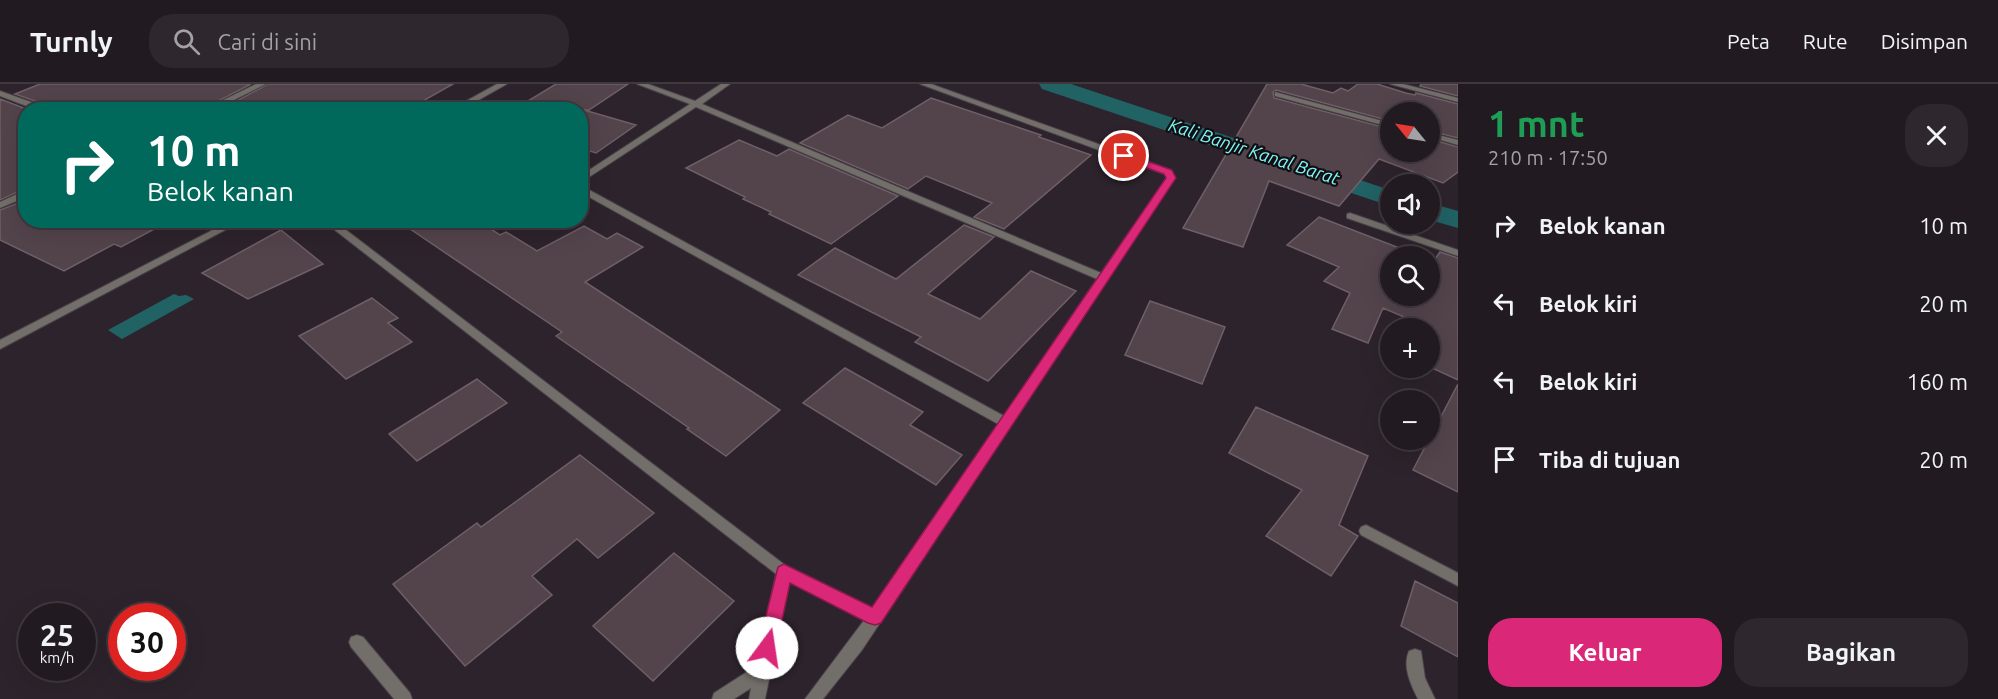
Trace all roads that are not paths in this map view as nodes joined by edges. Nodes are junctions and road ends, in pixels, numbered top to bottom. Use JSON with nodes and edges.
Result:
{"nodes":[{"id":1,"x":262,"y":84,"type":"edge"},
{"id":2,"x":503,"y":84,"type":"edge"},
{"id":3,"x":641,"y":84,"type":"edge"},
{"id":4,"x":726,"y":84,"type":"edge"},
{"id":5,"x":924,"y":84,"type":"edge"},
{"id":6,"x":1394,"y":84,"type":"edge"},
{"id":7,"x":0,"y":93,"type":"edge"},
{"id":8,"x":1278,"y":94,"type":"dead end"},
{"id":9,"x":1458,"y":100,"type":"edge"},
{"id":10,"x":24,"y":102,"type":"edge"},
{"id":11,"x":224,"y":102,"type":"edge"},
{"id":12,"x":469,"y":102,"type":"edge"},
{"id":13,"x":696,"y":104,"type":"junction"},
{"id":14,"x":1380,"y":121,"type":"edge"},
{"id":15,"x":1440,"y":138,"type":"edge"},
{"id":16,"x":1458,"y":143,"type":"edge"},
{"id":17,"x":588,"y":175,"type":"edge"},
{"id":18,"x":588,"y":192,"type":"edge"},
{"id":19,"x":18,"y":197,"type":"edge"},
{"id":20,"x":0,"y":205,"type":"edge"},
{"id":21,"x":1350,"y":216,"type":"dead end"},
{"id":22,"x":225,"y":228,"type":"edge"},
{"id":23,"x":337,"y":228,"type":"edge"},
{"id":24,"x":1458,"y":253,"type":"edge"},
{"id":25,"x":1103,"y":278,"type":"junction"},
{"id":26,"x":0,"y":345,"type":"edge"},
{"id":27,"x":1006,"y":423,"type":"junction"},
{"id":28,"x":1366,"y":531,"type":"dead end"},
{"id":29,"x":784,"y":572,"type":"junction"},
{"id":30,"x":1458,"y":580,"type":"edge"},
{"id":31,"x":875,"y":617,"type":"junction"},
{"id":32,"x":357,"y":642,"type":"dead end"},
{"id":33,"x":1414,"y":656,"type":"dead end"},
{"id":34,"x":761,"y":672,"type":"junction"},
{"id":35,"x":404,"y":699,"type":"edge"},
{"id":36,"x":720,"y":699,"type":"edge"},
{"id":37,"x":757,"y":699,"type":"edge"},
{"id":38,"x":813,"y":699,"type":"edge"},
{"id":39,"x":1427,"y":699,"type":"edge"}],
"edges":[{"from":1,"to":11,"type":"street"},
{"from":2,"to":12,"type":"street"},
{"from":3,"to":13,"type":"street"},
{"from":4,"to":13,"type":"street"},
{"from":5,"to":25,"type":"street"},
{"from":6,"to":9,"type":"street"},
{"from":7,"to":10,"type":"street"},
{"from":8,"to":14,"type":"street"},
{"from":13,"to":17,"type":"street"},
{"from":13,"to":25,"type":"street"},
{"from":15,"to":16,"type":"street"},
{"from":18,"to":27,"type":"street"},
{"from":19,"to":20,"type":"street"},
{"from":21,"to":24,"type":"street"},
{"from":22,"to":26,"type":"street"},
{"from":23,"to":29,"type":"street"},
{"from":25,"to":27,"type":"street"},
{"from":27,"to":31,"type":"street"},
{"from":28,"to":30,"type":"street"},
{"from":29,"to":31,"type":"street"},
{"from":29,"to":34,"type":"street"},
{"from":31,"to":38,"type":"street"},
{"from":32,"to":35,"type":"street"},
{"from":33,"to":39,"type":"street"},
{"from":34,"to":36,"type":"street"},
{"from":34,"to":37,"type":"street"}]}
